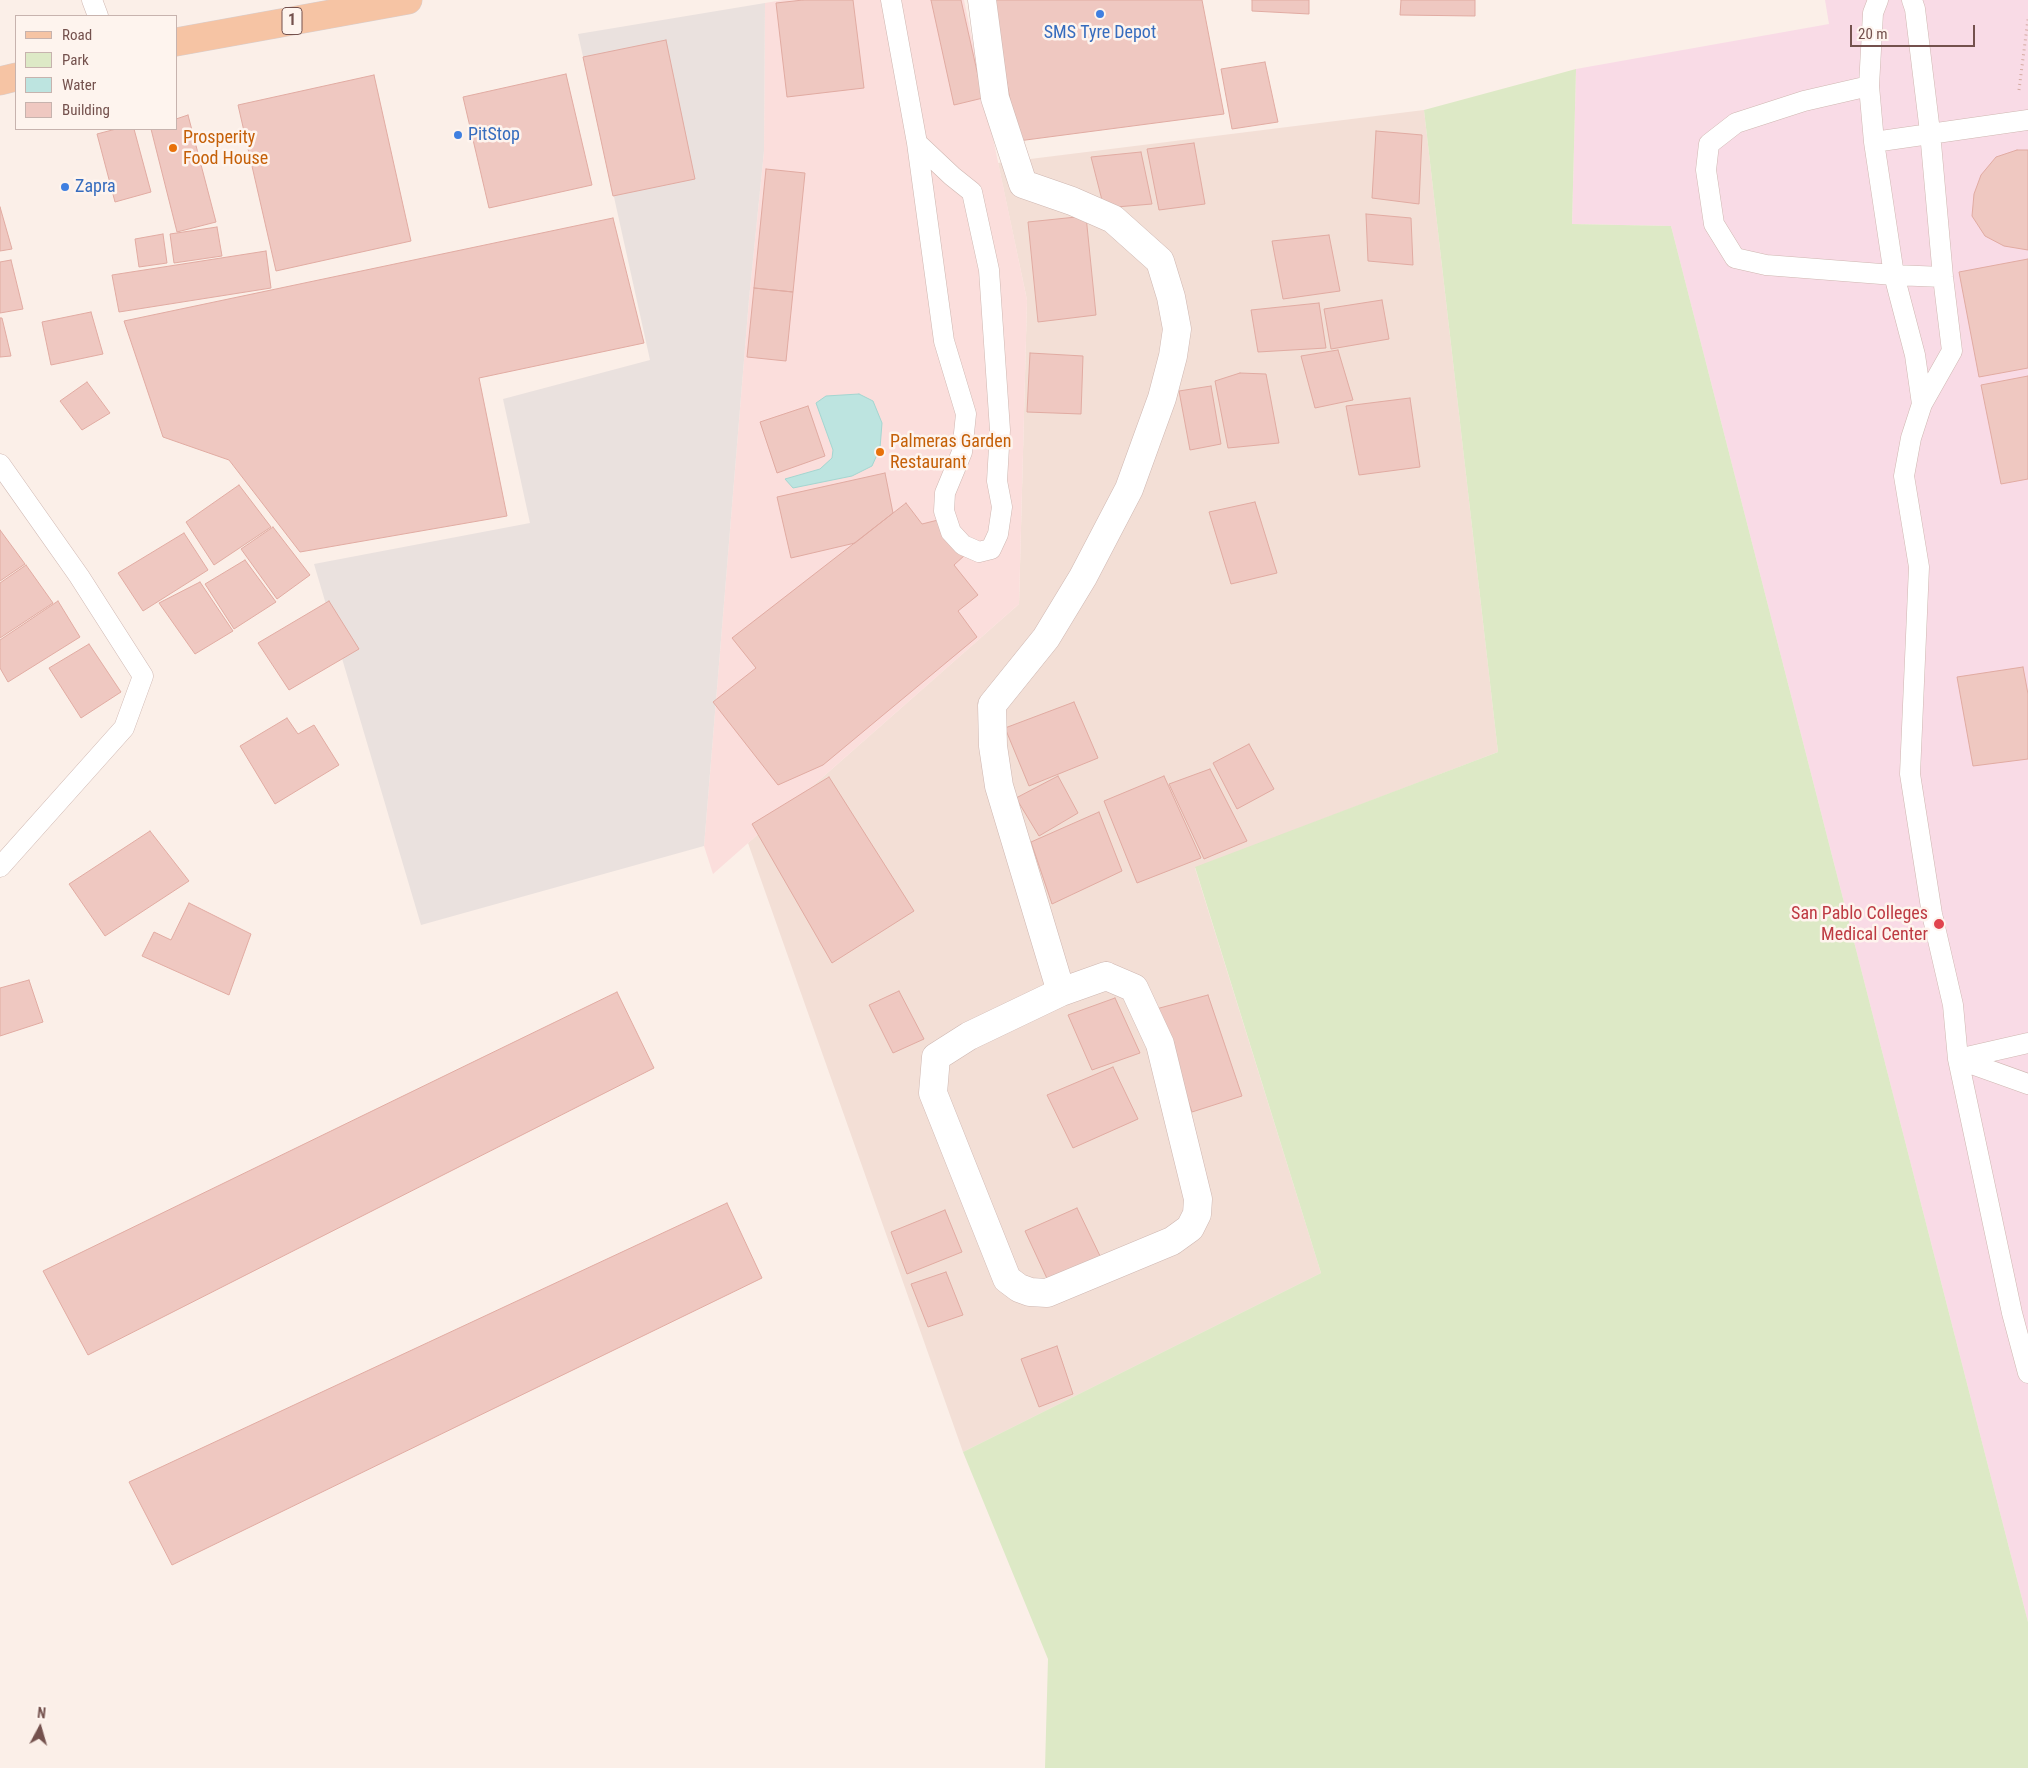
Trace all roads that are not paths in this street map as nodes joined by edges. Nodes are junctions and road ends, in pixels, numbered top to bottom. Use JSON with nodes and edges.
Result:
{"nodes":[{"id":1,"x":92,"y":0,"type":"edge"},
{"id":2,"x":408,"y":0,"type":"edge"},
{"id":3,"x":891,"y":0,"type":"edge"},
{"id":4,"x":982,"y":0,"type":"edge"},
{"id":5,"x":1878,"y":0,"type":"edge"},
{"id":6,"x":1912,"y":0,"type":"edge"},
{"id":7,"x":381,"y":2,"type":"edge"},
{"id":8,"x":98,"y":15,"type":"edge"},
{"id":9,"x":178,"y":42,"type":"edge"},
{"id":10,"x":15,"y":77,"type":"edge"},
{"id":11,"x":0,"y":81,"type":"edge"},
{"id":12,"x":1869,"y":86,"type":"junction"},
{"id":13,"x":2022,"y":120,"type":"edge"},
{"id":14,"x":1930,"y":132,"type":"junction"},
{"id":15,"x":1874,"y":142,"type":"junction"},
{"id":16,"x":917,"y":143,"type":"junction"},
{"id":17,"x":1894,"y":275,"type":"junction"},
{"id":18,"x":1943,"y":277,"type":"junction"},
{"id":19,"x":1922,"y":404,"type":"junction"},
{"id":20,"x":0,"y":464,"type":"edge"},
{"id":21,"x":0,"y":867,"type":"edge"},
{"id":22,"x":1061,"y":992,"type":"junction"},
{"id":23,"x":2028,"y":1043,"type":"edge"},
{"id":24,"x":1958,"y":1059,"type":"junction"},
{"id":25,"x":2028,"y":1084,"type":"edge"},
{"id":26,"x":2028,"y":1373,"type":"edge"}],
"edges":[{"from":1,"to":8,"type":"lane"},
{"from":2,"to":7,"type":"main road","number":"1"},
{"from":3,"to":16,"type":"lane"},
{"from":4,"to":22,"type":"street"},
{"from":5,"to":12,"type":"lane"},
{"from":6,"to":14,"type":"lane"},
{"from":7,"to":9,"type":"main road","number":"1"},
{"from":10,"to":11,"type":"main road"},
{"from":12,"to":15,"type":"lane"},
{"from":12,"to":17,"type":"lane"},
{"from":13,"to":14,"type":"lane"},
{"from":14,"to":15,"type":"lane"},
{"from":14,"to":18,"type":"lane"},
{"from":15,"to":17,"type":"lane"},
{"from":16,"to":16,"type":"lane"},
{"from":17,"to":18,"type":"lane"},
{"from":17,"to":19,"type":"lane"},
{"from":18,"to":19,"type":"lane"},
{"from":19,"to":24,"type":"lane"},
{"from":20,"to":21,"type":"lane"},
{"from":22,"to":22,"type":"street"},
{"from":23,"to":24,"type":"lane"},
{"from":24,"to":25,"type":"lane"},
{"from":24,"to":26,"type":"lane"}]}
